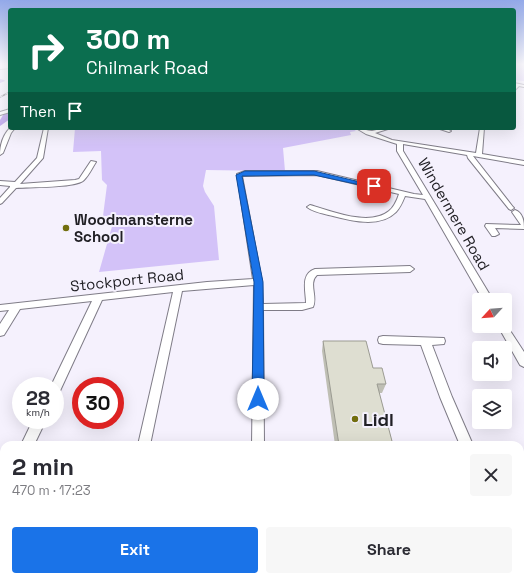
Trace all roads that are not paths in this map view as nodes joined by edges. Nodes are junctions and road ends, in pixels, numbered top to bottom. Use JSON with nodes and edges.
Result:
{"nodes":[{"id":1,"x":11,"y":130,"type":"edge"},
{"id":2,"x":46,"y":130,"type":"edge"},
{"id":3,"x":362,"y":130,"type":"edge"},
{"id":4,"x":381,"y":130,"type":"edge"},
{"id":5,"x":446,"y":130,"type":"edge"},
{"id":6,"x":482,"y":130,"type":"edge"},
{"id":7,"x":449,"y":131,"type":"dead end"},
{"id":8,"x":368,"y":133,"type":"junction"},
{"id":9,"x":400,"y":142,"type":"junction"},
{"id":10,"x":0,"y":153,"type":"edge"},
{"id":11,"x":470,"y":154,"type":"junction"},
{"id":12,"x":479,"y":156,"type":"junction"},
{"id":13,"x":93,"y":162,"type":"dead end"},
{"id":14,"x":524,"y":163,"type":"edge"},
{"id":15,"x":0,"y":183,"type":"edge"},
{"id":16,"x":15,"y":185,"type":"junction"},
{"id":17,"x":403,"y":193,"type":"junction"},
{"id":18,"x":427,"y":197,"type":"junction"},
{"id":19,"x":0,"y":202,"type":"edge"},
{"id":20,"x":310,"y":207,"type":"dead end"},
{"id":21,"x":524,"y":226,"type":"edge"},
{"id":22,"x":495,"y":234,"type":"dead end"},
{"id":23,"x":410,"y":269,"type":"dead end"},
{"id":24,"x":258,"y":282,"type":"junction"},
{"id":25,"x":178,"y":288,"type":"junction"},
{"id":26,"x":484,"y":293,"type":"edge"},
{"id":27,"x":99,"y":297,"type":"junction"},
{"id":28,"x":17,"y":306,"type":"junction"},
{"id":29,"x":258,"y":307,"type":"junction"},
{"id":30,"x":0,"y":308,"type":"edge"},
{"id":31,"x":0,"y":332,"type":"edge"},
{"id":32,"x":507,"y":333,"type":"edge"},
{"id":33,"x":383,"y":340,"type":"dead end"},
{"id":34,"x":425,"y":341,"type":"junction"},
{"id":35,"x":440,"y":341,"type":"dead end"},
{"id":36,"x":524,"y":362,"type":"edge"},
{"id":37,"x":61,"y":377,"type":"edge"},
{"id":38,"x":35,"y":429,"type":"edge"},
{"id":39,"x":29,"y":441,"type":"edge"},
{"id":40,"x":145,"y":441,"type":"edge"},
{"id":41,"x":258,"y":441,"type":"edge"},
{"id":42,"x":466,"y":441,"type":"edge"}],
"edges":[{"from":1,"to":10,"type":"street"},
{"from":2,"to":16,"type":"street"},
{"from":3,"to":8,"type":"street"},
{"from":4,"to":8,"type":"street"},
{"from":5,"to":7,"type":"street"},
{"from":6,"to":12,"type":"street"},
{"from":8,"to":9,"type":"street"},
{"from":9,"to":11,"type":"street"},
{"from":9,"to":18,"type":"street","name":"Windermere Road"},
{"from":11,"to":12,"type":"street"},
{"from":11,"to":21,"type":"street"},
{"from":12,"to":14,"type":"street"},
{"from":13,"to":16,"type":"street"},
{"from":15,"to":16,"type":"street"},
{"from":16,"to":19,"type":"street"},
{"from":17,"to":18,"type":"street"},
{"from":17,"to":20,"type":"street"},
{"from":17,"to":24,"type":"street"},
{"from":18,"to":26,"type":"street","name":"Windermere Road"},
{"from":21,"to":22,"type":"street"},
{"from":23,"to":29,"type":"street"},
{"from":24,"to":25,"type":"street","name":"Stockport Road"},
{"from":24,"to":29,"type":"street"},
{"from":25,"to":27,"type":"street","name":"Stockport Road"},
{"from":25,"to":40,"type":"street"},
{"from":27,"to":28,"type":"street","name":"Stockport Road"},
{"from":27,"to":37,"type":"street"},
{"from":28,"to":30,"type":"street","name":"Stockport Road"},
{"from":28,"to":31,"type":"street"},
{"from":29,"to":41,"type":"street"},
{"from":32,"to":36,"type":"street"},
{"from":33,"to":34,"type":"street"},
{"from":34,"to":35,"type":"street"},
{"from":34,"to":42,"type":"street"},
{"from":38,"to":39,"type":"street"}]}
